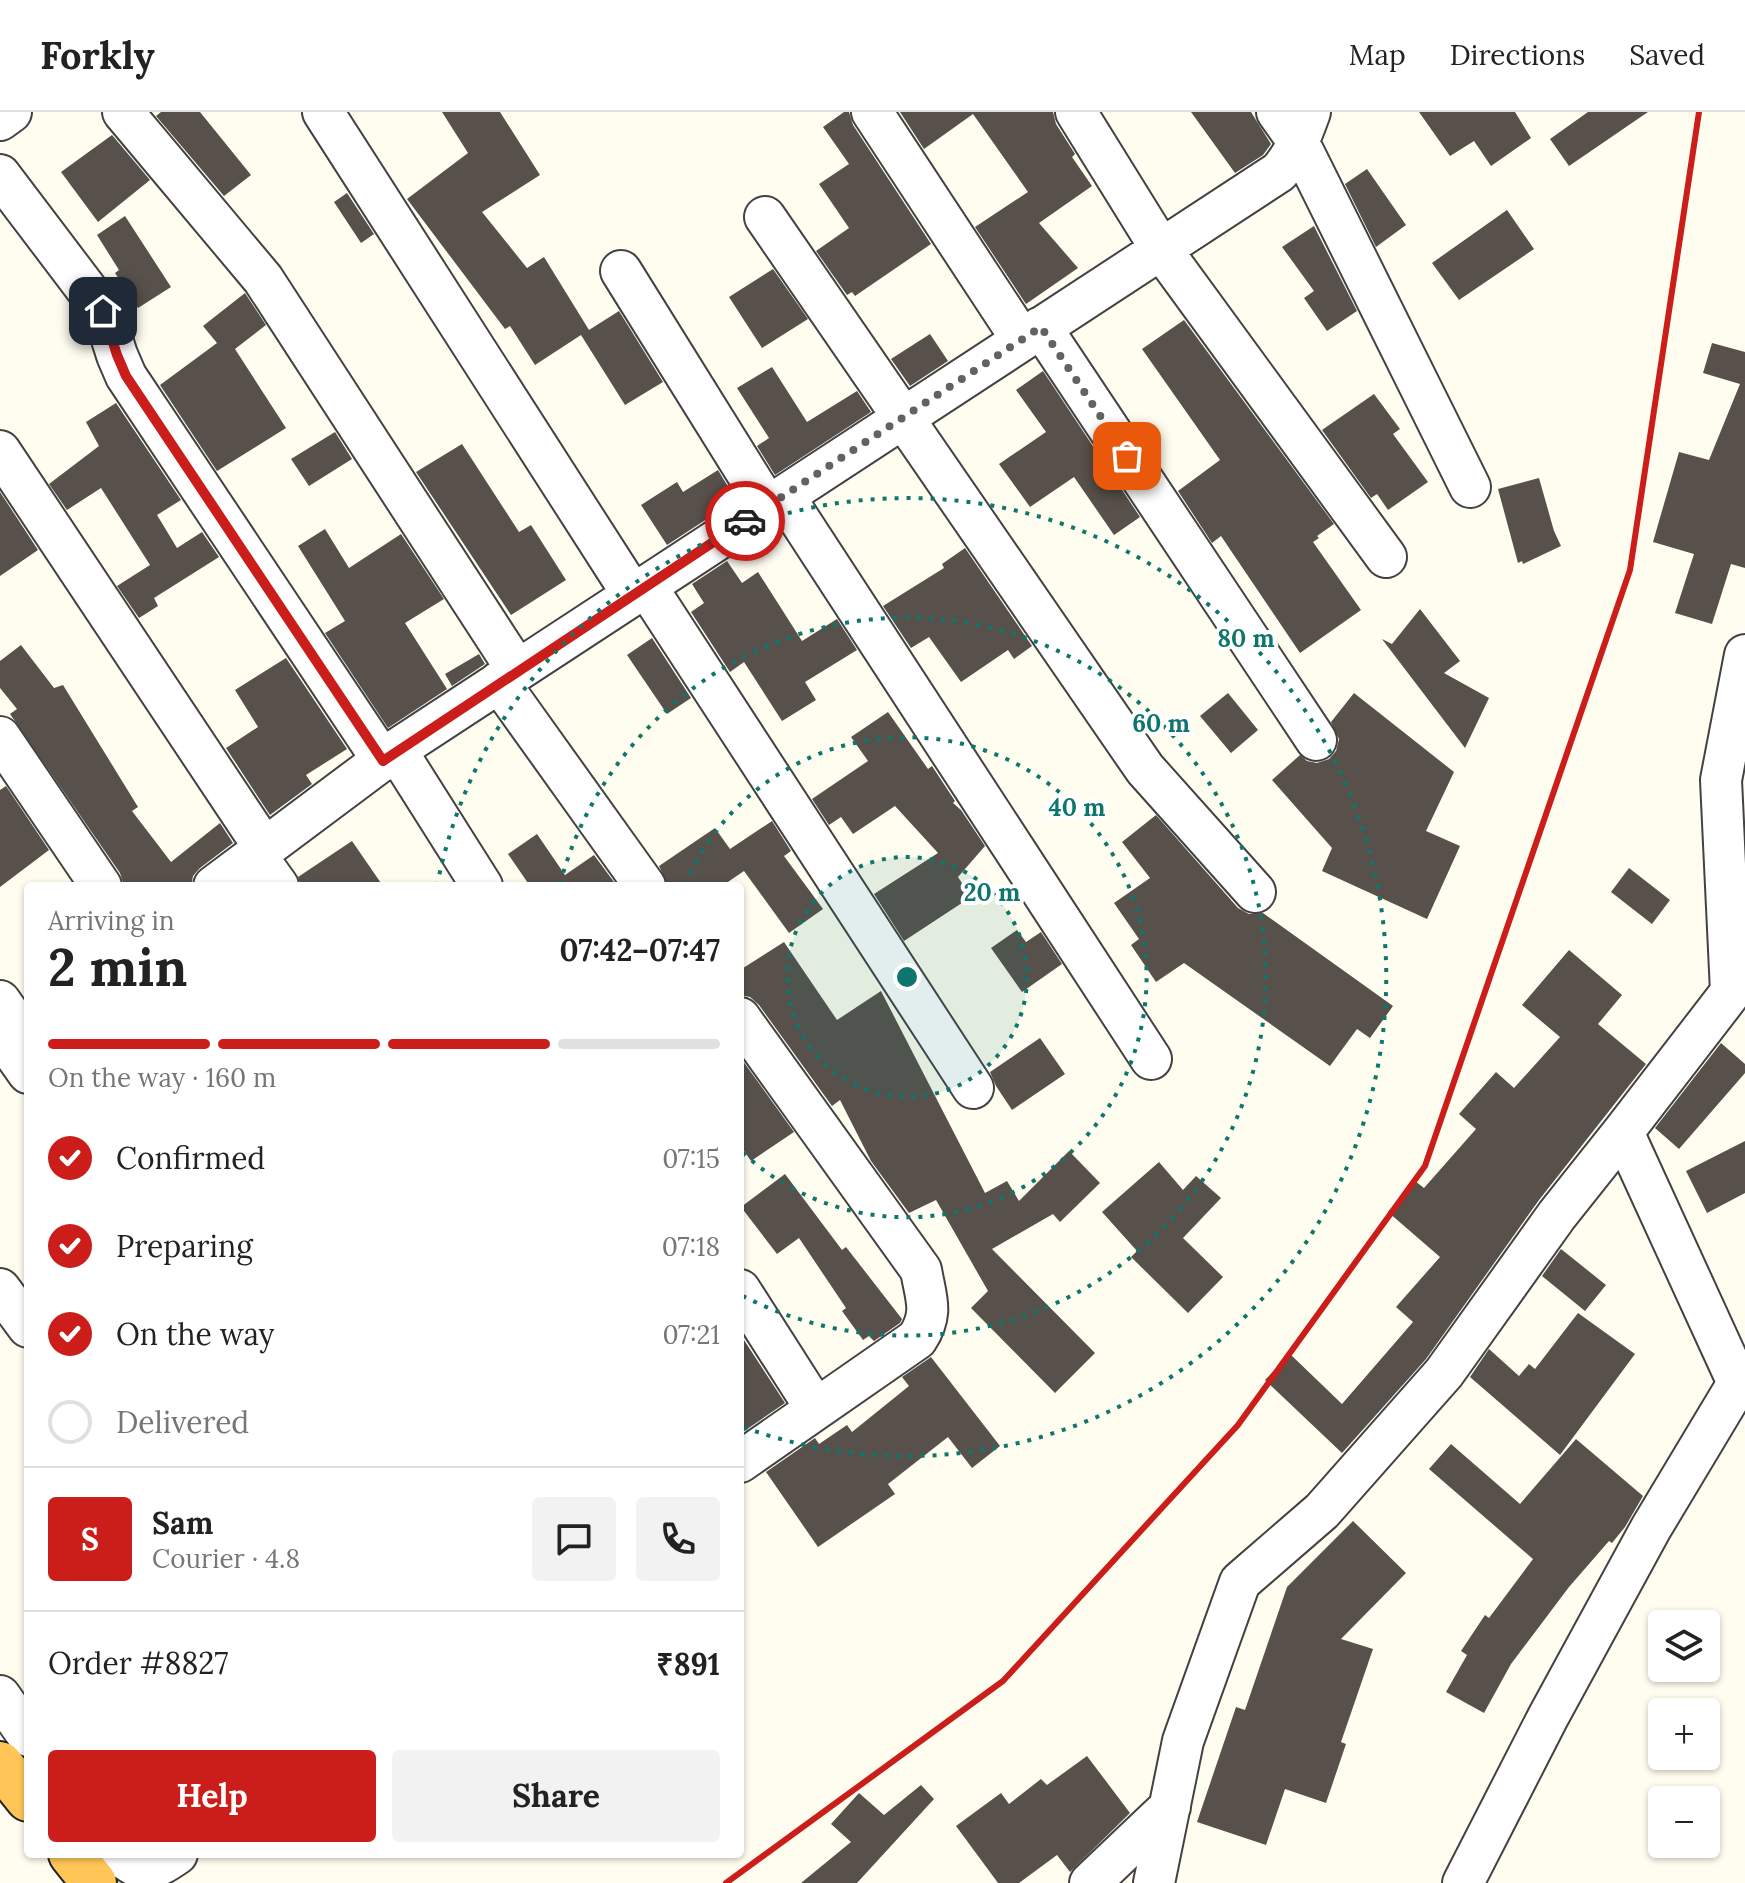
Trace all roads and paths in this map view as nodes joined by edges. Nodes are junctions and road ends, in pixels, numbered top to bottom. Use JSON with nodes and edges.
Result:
{"nodes":[{"id":1,"x":11,"y":112,"type":"edge"},
{"id":2,"x":123,"y":112,"type":"edge"},
{"id":3,"x":323,"y":112,"type":"edge"},
{"id":4,"x":872,"y":112,"type":"edge"},
{"id":5,"x":1076,"y":112,"type":"edge"},
{"id":6,"x":0,"y":120,"type":"edge"},
{"id":7,"x":1295,"y":122,"type":"edge"},
{"id":8,"x":0,"y":175,"type":"edge"},
{"id":9,"x":765,"y":217,"type":"dead end"},
{"id":10,"x":1161,"y":249,"type":"junction"},
{"id":11,"x":621,"y":271,"type":"dead end"},
{"id":12,"x":1032,"y":334,"type":"junction"},
{"id":13,"x":904,"y":416,"type":"junction"},
{"id":14,"x":0,"y":451,"type":"edge"},
{"id":15,"x":1470,"y":487,"type":"dead end"},
{"id":16,"x":776,"y":501,"type":"junction"},
{"id":17,"x":1386,"y":557,"type":"dead end"},
{"id":18,"x":640,"y":590,"type":"junction"},
{"id":19,"x":1745,"y":655,"type":"edge"},
{"id":20,"x":508,"y":676,"type":"junction"},
{"id":21,"x":0,"y":737,"type":"edge"},
{"id":22,"x":1316,"y":740,"type":"dead end"},
{"id":23,"x":389,"y":755,"type":"junction"},
{"id":24,"x":266,"y":863,"type":"edge"},
{"id":25,"x":98,"y":882,"type":"edge"},
{"id":26,"x":223,"y":882,"type":"edge"},
{"id":27,"x":479,"y":882,"type":"edge"},
{"id":28,"x":642,"y":882,"type":"edge"},
{"id":29,"x":1255,"y":892,"type":"dead end"},
{"id":30,"x":1738,"y":981,"type":"edge"},
{"id":31,"x":744,"y":1024,"type":"edge"},
{"id":32,"x":1151,"y":1059,"type":"dead end"},
{"id":33,"x":973,"y":1088,"type":"dead end"},
{"id":34,"x":1623,"y":1132,"type":"junction"},
{"id":35,"x":0,"y":1289,"type":"edge"},
{"id":36,"x":744,"y":1296,"type":"edge"},
{"id":37,"x":24,"y":1322,"type":"edge"},
{"id":38,"x":1742,"y":1381,"type":"edge"},
{"id":39,"x":816,"y":1409,"type":"junction"},
{"id":40,"x":744,"y":1459,"type":"edge"},
{"id":41,"x":0,"y":1696,"type":"edge"},
{"id":42,"x":24,"y":1730,"type":"edge"},
{"id":43,"x":0,"y":1764,"type":"edge"},
{"id":44,"x":24,"y":1794,"type":"edge"},
{"id":45,"x":1170,"y":1807,"type":"junction"},
{"id":46,"x":74,"y":1858,"type":"edge"},
{"id":47,"x":123,"y":1858,"type":"edge"},
{"id":48,"x":171,"y":1858,"type":"edge"},
{"id":49,"x":94,"y":1883,"type":"edge"},
{"id":50,"x":1090,"y":1883,"type":"edge"},
{"id":51,"x":1154,"y":1883,"type":"edge"},
{"id":52,"x":1463,"y":1883,"type":"edge"}],
"edges":[{"from":1,"to":6,"type":"street"},
{"from":2,"to":20,"type":"street"},
{"from":3,"to":18,"type":"street"},
{"from":4,"to":12,"type":"street"},
{"from":5,"to":10,"type":"street"},
{"from":7,"to":10,"type":"street"},
{"from":7,"to":15,"type":"street"},
{"from":8,"to":23,"type":"street"},
{"from":9,"to":13,"type":"street"},
{"from":10,"to":12,"type":"street"},
{"from":10,"to":17,"type":"street"},
{"from":11,"to":16,"type":"street"},
{"from":12,"to":13,"type":"street"},
{"from":12,"to":22,"type":"street"},
{"from":13,"to":16,"type":"street"},
{"from":13,"to":29,"type":"street"},
{"from":14,"to":24,"type":"street"},
{"from":16,"to":18,"type":"street"},
{"from":16,"to":32,"type":"street"},
{"from":18,"to":20,"type":"street"},
{"from":18,"to":33,"type":"street"},
{"from":19,"to":30,"type":"street"},
{"from":20,"to":23,"type":"street"},
{"from":20,"to":28,"type":"street"},
{"from":21,"to":25,"type":"street"},
{"from":23,"to":24,"type":"street"},
{"from":23,"to":27,"type":"street"},
{"from":24,"to":26,"type":"street"},
{"from":30,"to":34,"type":"street"},
{"from":31,"to":39,"type":"street"},
{"from":34,"to":38,"type":"street"},
{"from":34,"to":45,"type":"street"},
{"from":35,"to":37,"type":"street"},
{"from":36,"to":39,"type":"street"},
{"from":38,"to":52,"type":"street"},
{"from":39,"to":40,"type":"street"},
{"from":41,"to":42,"type":"street"},
{"from":43,"to":44,"type":"highway"},
{"from":45,"to":50,"type":"street"},
{"from":45,"to":51,"type":"street"},
{"from":46,"to":49,"type":"highway"},
{"from":47,"to":48,"type":"street"}]}
